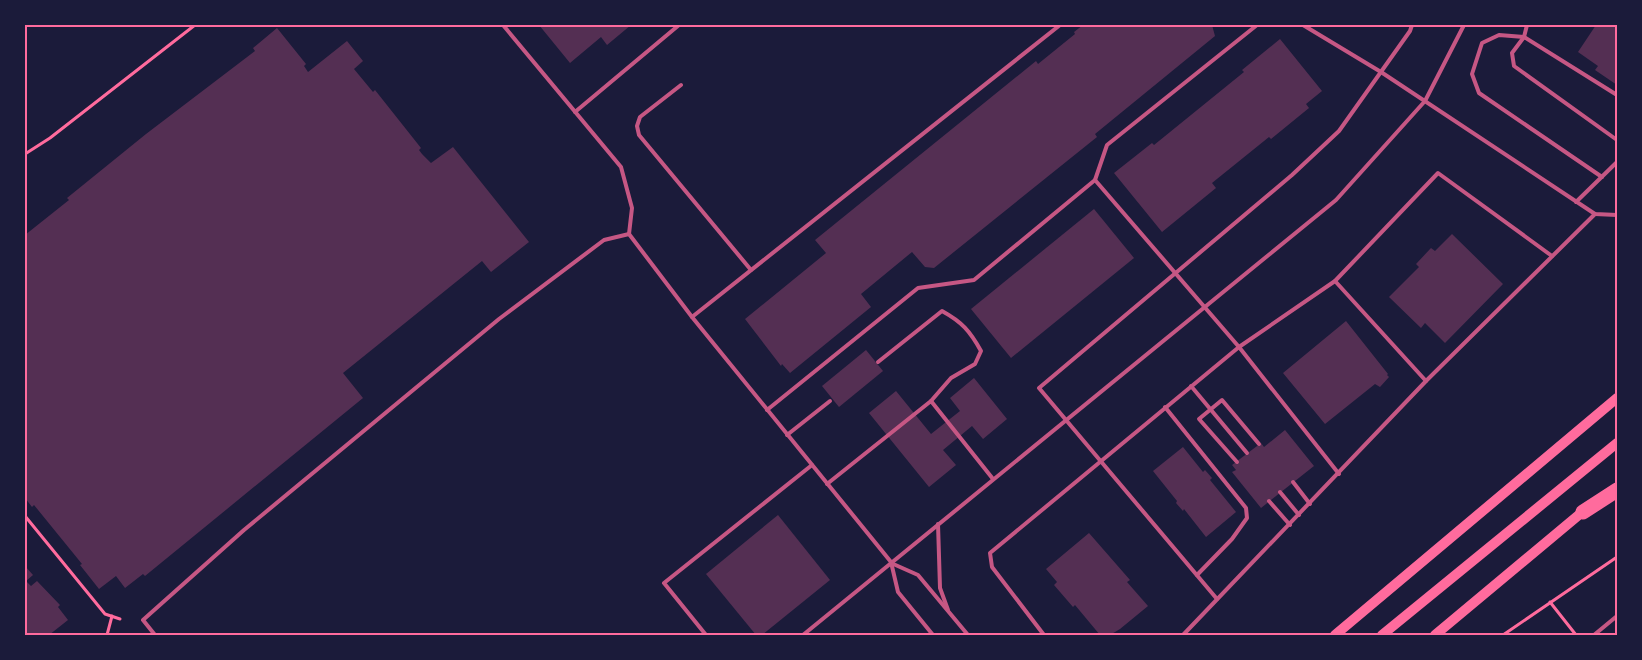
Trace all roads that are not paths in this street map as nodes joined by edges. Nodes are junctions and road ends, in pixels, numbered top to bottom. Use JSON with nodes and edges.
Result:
{"nodes":[{"id":1,"x":503,"y":25,"type":"edge"},
{"id":2,"x":679,"y":25,"type":"edge"},
{"id":3,"x":1060,"y":25,"type":"edge"},
{"id":4,"x":1257,"y":25,"type":"edge"},
{"id":5,"x":1303,"y":25,"type":"edge"},
{"id":6,"x":1412,"y":25,"type":"edge"},
{"id":7,"x":1464,"y":25,"type":"edge"},
{"id":8,"x":1527,"y":25,"type":"edge"},
{"id":9,"x":1524,"y":37,"type":"junction"},
{"id":10,"x":1381,"y":72,"type":"junction"},
{"id":11,"x":681,"y":85,"type":"dead end"},
{"id":12,"x":1617,"y":96,"type":"edge"},
{"id":13,"x":1425,"y":101,"type":"junction"},
{"id":14,"x":575,"y":112,"type":"junction"},
{"id":15,"x":1617,"y":140,"type":"edge"},
{"id":16,"x":1617,"y":162,"type":"edge"},
{"id":17,"x":1602,"y":177,"type":"junction"},
{"id":18,"x":1095,"y":180,"type":"junction"},
{"id":19,"x":1576,"y":202,"type":"junction"},
{"id":20,"x":1595,"y":214,"type":"junction"},
{"id":21,"x":1617,"y":215,"type":"edge"},
{"id":22,"x":629,"y":234,"type":"junction"},
{"id":23,"x":1552,"y":256,"type":"junction"},
{"id":24,"x":751,"y":270,"type":"junction"},
{"id":25,"x":1175,"y":274,"type":"junction"},
{"id":26,"x":1335,"y":281,"type":"junction"},
{"id":27,"x":1204,"y":307,"type":"junction"},
{"id":28,"x":692,"y":317,"type":"junction"},
{"id":29,"x":1238,"y":347,"type":"junction"},
{"id":30,"x":878,"y":362,"type":"dead end"},
{"id":31,"x":1426,"y":381,"type":"junction"},
{"id":32,"x":1191,"y":386,"type":"junction"},
{"id":33,"x":1617,"y":398,"type":"edge"},
{"id":34,"x":830,"y":401,"type":"dead end"},
{"id":35,"x":931,"y":401,"type":"junction"},
{"id":36,"x":1165,"y":407,"type":"junction"},
{"id":37,"x":1211,"y":409,"type":"junction"},
{"id":38,"x":767,"y":410,"type":"junction"},
{"id":39,"x":1065,"y":420,"type":"junction"},
{"id":40,"x":788,"y":435,"type":"junction"},
{"id":41,"x":1617,"y":443,"type":"edge"},
{"id":42,"x":1259,"y":444,"type":"dead end"},
{"id":43,"x":1247,"y":453,"type":"dead end"},
{"id":44,"x":1100,"y":462,"type":"junction"},
{"id":45,"x":1237,"y":462,"type":"dead end"},
{"id":46,"x":812,"y":465,"type":"junction"},
{"id":47,"x":1339,"y":474,"type":"junction"},
{"id":48,"x":993,"y":479,"type":"junction"},
{"id":49,"x":1617,"y":481,"type":"edge"},
{"id":50,"x":1293,"y":482,"type":"dead end"},
{"id":51,"x":827,"y":484,"type":"junction"},
{"id":52,"x":1617,"y":490,"type":"edge"},
{"id":53,"x":1280,"y":492,"type":"dead end"},
{"id":54,"x":1269,"y":501,"type":"dead end"},
{"id":55,"x":1310,"y":504,"type":"junction"},
{"id":56,"x":1583,"y":512,"type":"junction"},
{"id":57,"x":1300,"y":515,"type":"junction"},
{"id":58,"x":938,"y":524,"type":"junction"},
{"id":59,"x":1290,"y":525,"type":"junction"},
{"id":60,"x":891,"y":562,"type":"junction"},
{"id":61,"x":1197,"y":575,"type":"junction"},
{"id":62,"x":1217,"y":599,"type":"junction"},
{"id":63,"x":950,"y":614,"type":"junction"},
{"id":64,"x":1617,"y":616,"type":"edge"},
{"id":65,"x":152,"y":631,"type":"junction"},
{"id":66,"x":146,"y":635,"type":"edge"},
{"id":67,"x":156,"y":635,"type":"edge"},
{"id":68,"x":706,"y":635,"type":"edge"},
{"id":69,"x":803,"y":635,"type":"edge"},
{"id":70,"x":933,"y":635,"type":"edge"},
{"id":71,"x":968,"y":635,"type":"edge"},
{"id":72,"x":1044,"y":635,"type":"edge"},
{"id":73,"x":1182,"y":635,"type":"edge"},
{"id":74,"x":1335,"y":635,"type":"edge"},
{"id":75,"x":1382,"y":635,"type":"edge"},
{"id":76,"x":1435,"y":635,"type":"edge"},
{"id":77,"x":1594,"y":635,"type":"edge"}],
"edges":[{"from":1,"to":14,"type":"lane"},
{"from":2,"to":14,"type":"lane"},
{"from":3,"to":24,"type":"lane"},
{"from":4,"to":18,"type":"lane"},
{"from":5,"to":10,"type":"lane"},
{"from":6,"to":10,"type":"lane"},
{"from":7,"to":13,"type":"lane"},
{"from":8,"to":9,"type":"lane"},
{"from":9,"to":12,"type":"lane"},
{"from":9,"to":15,"type":"lane"},
{"from":9,"to":17,"type":"lane"},
{"from":10,"to":13,"type":"lane"},
{"from":10,"to":25,"type":"lane"},
{"from":11,"to":24,"type":"lane"},
{"from":13,"to":19,"type":"lane"},
{"from":13,"to":27,"type":"lane"},
{"from":14,"to":22,"type":"lane"},
{"from":16,"to":17,"type":"lane"},
{"from":17,"to":19,"type":"lane"},
{"from":18,"to":25,"type":"lane"},
{"from":18,"to":38,"type":"lane"},
{"from":19,"to":20,"type":"lane"},
{"from":20,"to":21,"type":"lane"},
{"from":20,"to":23,"type":"lane"},
{"from":22,"to":28,"type":"lane"},
{"from":22,"to":65,"type":"lane"},
{"from":23,"to":26,"type":"lane"},
{"from":23,"to":31,"type":"lane"},
{"from":24,"to":28,"type":"lane"},
{"from":25,"to":27,"type":"lane"},
{"from":25,"to":39,"type":"lane"},
{"from":26,"to":29,"type":"lane"},
{"from":26,"to":31,"type":"lane"},
{"from":27,"to":29,"type":"lane"},
{"from":27,"to":39,"type":"lane"},
{"from":28,"to":38,"type":"lane"},
{"from":29,"to":32,"type":"lane"},
{"from":29,"to":47,"type":"lane"},
{"from":30,"to":35,"type":"lane"},
{"from":31,"to":47,"type":"lane"},
{"from":32,"to":36,"type":"lane"},
{"from":32,"to":37,"type":"lane"},
{"from":33,"to":74,"type":"main road"},
{"from":34,"to":40,"type":"lane"},
{"from":35,"to":48,"type":"lane"},
{"from":35,"to":51,"type":"lane"},
{"from":36,"to":44,"type":"lane"},
{"from":36,"to":61,"type":"lane"},
{"from":37,"to":42,"type":"lane"},
{"from":37,"to":43,"type":"lane"},
{"from":37,"to":45,"type":"lane"},
{"from":38,"to":40,"type":"lane"},
{"from":39,"to":44,"type":"lane"},
{"from":39,"to":48,"type":"lane"},
{"from":40,"to":46,"type":"lane"},
{"from":41,"to":75,"type":"main road"},
{"from":44,"to":61,"type":"lane"},
{"from":44,"to":72,"type":"lane"},
{"from":46,"to":51,"type":"lane"},
{"from":46,"to":68,"type":"lane"},
{"from":47,"to":55,"type":"lane"},
{"from":48,"to":58,"type":"lane"},
{"from":49,"to":56,"type":"main road"},
{"from":50,"to":55,"type":"lane"},
{"from":51,"to":60,"type":"lane"},
{"from":52,"to":56,"type":"highway"},
{"from":53,"to":57,"type":"lane"},
{"from":54,"to":59,"type":"lane"},
{"from":55,"to":57,"type":"lane"},
{"from":56,"to":76,"type":"main road"},
{"from":57,"to":59,"type":"lane"},
{"from":58,"to":60,"type":"lane"},
{"from":58,"to":63,"type":"lane"},
{"from":59,"to":62,"type":"lane"},
{"from":60,"to":63,"type":"lane"},
{"from":60,"to":69,"type":"lane"},
{"from":60,"to":70,"type":"lane"},
{"from":61,"to":62,"type":"lane"},
{"from":62,"to":73,"type":"lane"},
{"from":63,"to":71,"type":"lane"},
{"from":64,"to":77,"type":"lane"},
{"from":65,"to":66,"type":"lane"},
{"from":65,"to":67,"type":"lane"}]}
